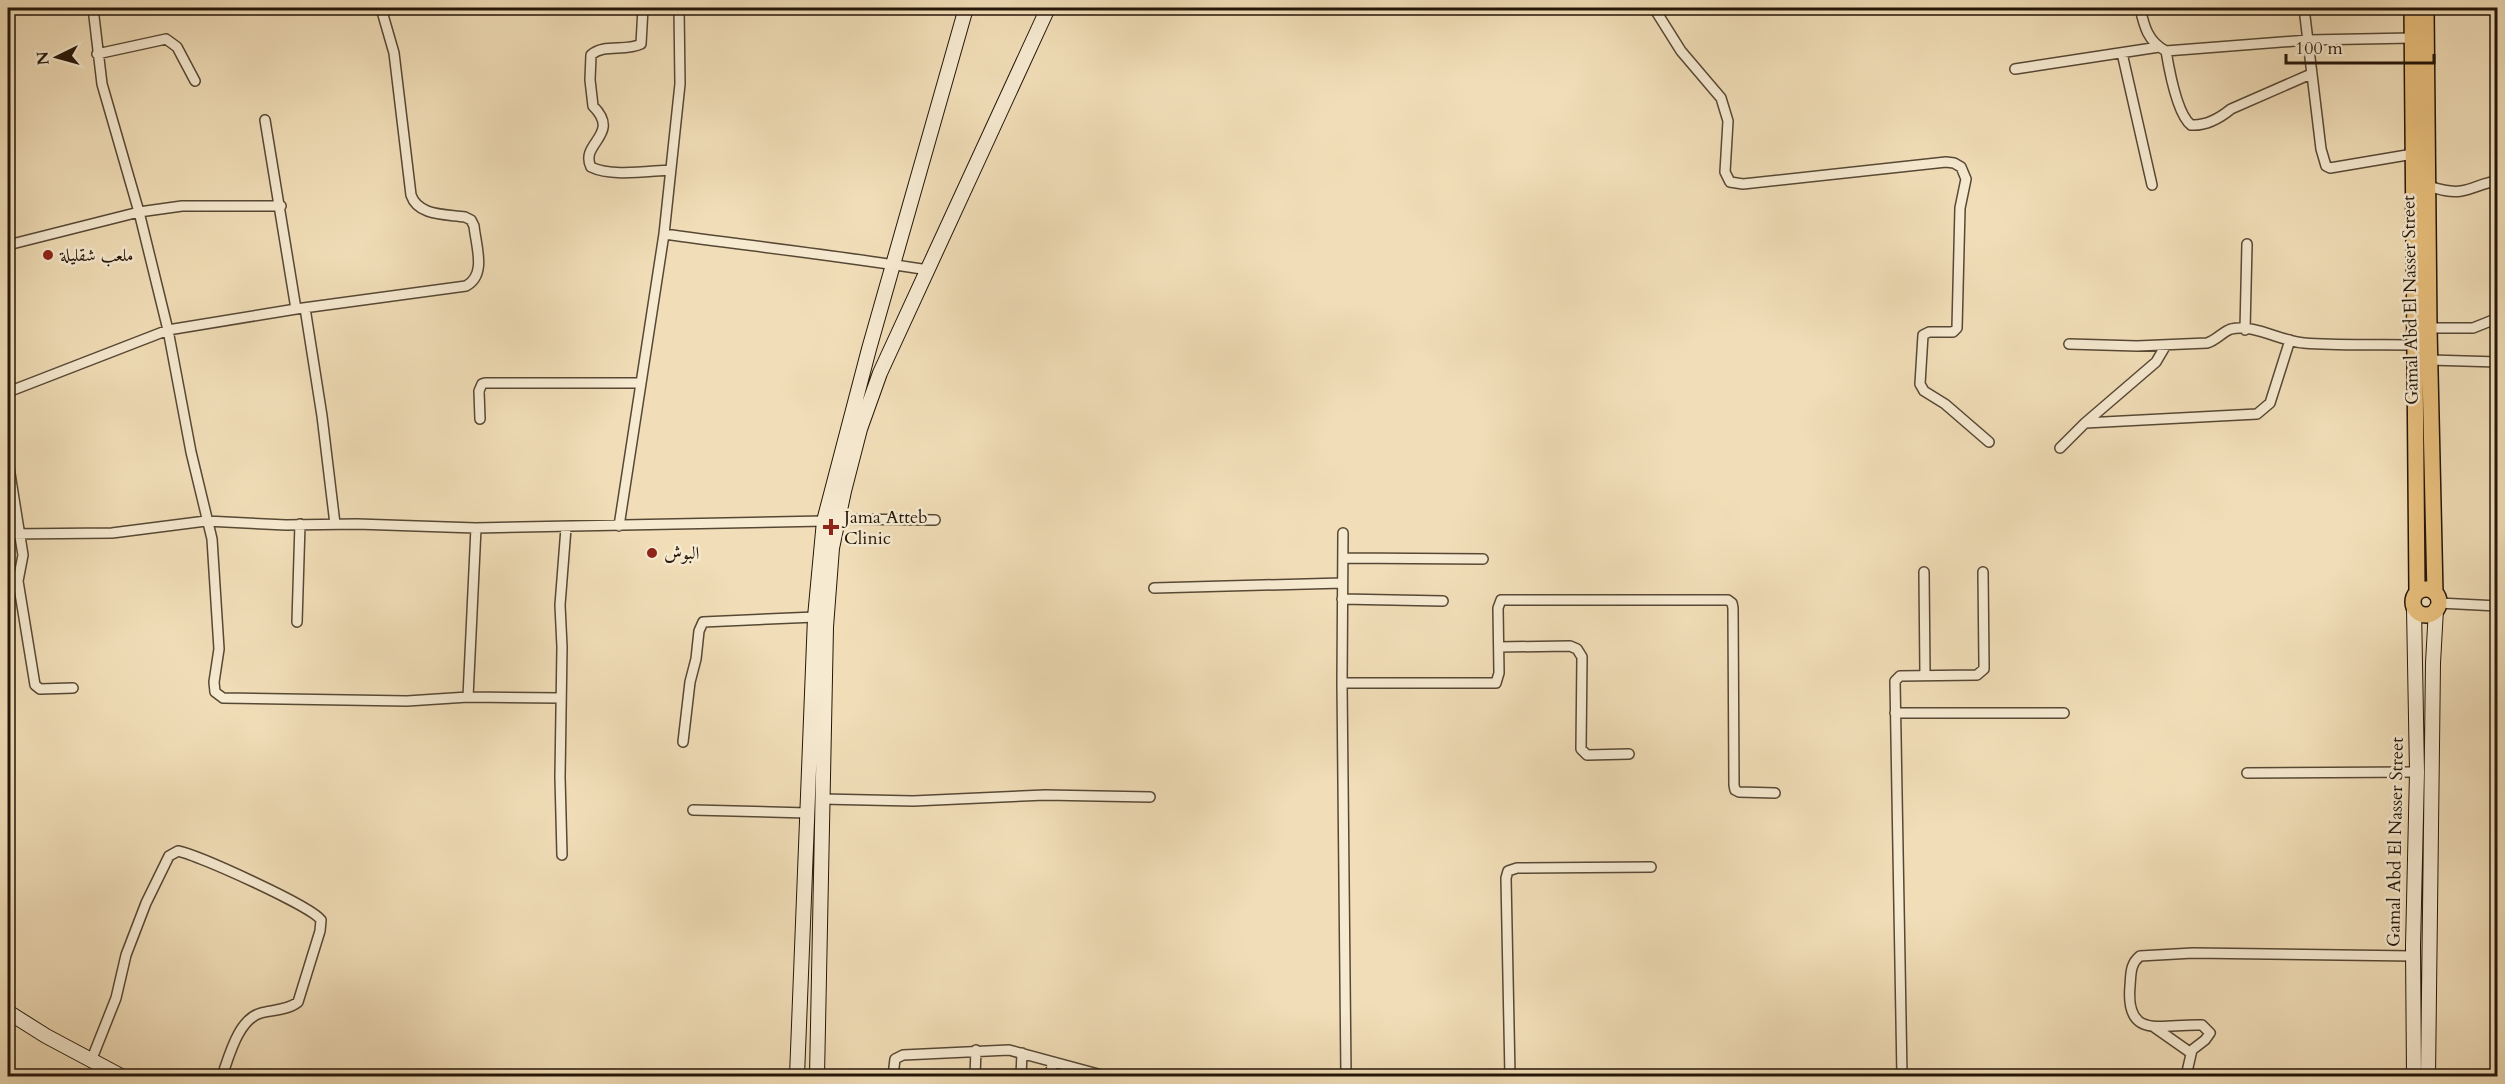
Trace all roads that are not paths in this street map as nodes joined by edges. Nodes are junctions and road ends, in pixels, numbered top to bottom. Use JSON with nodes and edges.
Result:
{"nodes":[{"id":1,"x":93,"y":8,"type":"edge"},
{"id":2,"x":381,"y":8,"type":"edge"},
{"id":3,"x":643,"y":8,"type":"edge"},
{"id":4,"x":679,"y":8,"type":"edge"},
{"id":5,"x":966,"y":8,"type":"edge"},
{"id":6,"x":1048,"y":8,"type":"edge"},
{"id":7,"x":1654,"y":8,"type":"edge"},
{"id":8,"x":2140,"y":8,"type":"edge"},
{"id":9,"x":2304,"y":8,"type":"edge"},
{"id":10,"x":2412,"y":8,"type":"edge"},
{"id":11,"x":2426,"y":8,"type":"edge"},
{"id":12,"x":2412,"y":38,"type":"junction"},
{"id":13,"x":2308,"y":40,"type":"junction"},
{"id":14,"x":2163,"y":49,"type":"junction"},
{"id":15,"x":2122,"y":53,"type":"junction"},
{"id":16,"x":97,"y":54,"type":"junction"},
{"id":17,"x":2015,"y":69,"type":"dead end"},
{"id":18,"x":2311,"y":74,"type":"junction"},
{"id":19,"x":195,"y":81,"type":"dead end"},
{"id":20,"x":265,"y":120,"type":"dead end"},
{"id":21,"x":2413,"y":154,"type":"junction"},
{"id":22,"x":670,"y":170,"type":"junction"},
{"id":23,"x":2498,"y":181,"type":"edge"},
{"id":24,"x":2152,"y":185,"type":"dead end"},
{"id":25,"x":2428,"y":186,"type":"junction"},
{"id":26,"x":280,"y":206,"type":"junction"},
{"id":27,"x":139,"y":212,"type":"junction"},
{"id":28,"x":664,"y":234,"type":"junction"},
{"id":29,"x":2247,"y":244,"type":"dead end"},
{"id":30,"x":8,"y":245,"type":"edge"},
{"id":31,"x":894,"y":265,"type":"junction"},
{"id":32,"x":928,"y":270,"type":"junction"},
{"id":33,"x":301,"y":309,"type":"junction"},
{"id":34,"x":2498,"y":318,"type":"edge"},
{"id":35,"x":2429,"y":328,"type":"junction"},
{"id":36,"x":168,"y":330,"type":"junction"},
{"id":37,"x":2245,"y":330,"type":"junction"},
{"id":38,"x":2290,"y":340,"type":"junction"},
{"id":39,"x":2069,"y":344,"type":"dead end"},
{"id":40,"x":2166,"y":345,"type":"junction"},
{"id":41,"x":2415,"y":345,"type":"junction"},
{"id":42,"x":2430,"y":360,"type":"junction"},
{"id":43,"x":2498,"y":362,"type":"edge"},
{"id":44,"x":863,"y":370,"type":"junction"},
{"id":45,"x":880,"y":373,"type":"junction"},
{"id":46,"x":641,"y":383,"type":"junction"},
{"id":47,"x":8,"y":392,"type":"edge"},
{"id":48,"x":480,"y":419,"type":"dead end"},
{"id":49,"x":2085,"y":423,"type":"junction"},
{"id":50,"x":1989,"y":442,"type":"dead end"},
{"id":51,"x":2060,"y":448,"type":"dead end"},
{"id":52,"x":8,"y":461,"type":"edge"},
{"id":53,"x":838,"y":519,"type":"junction"},
{"id":54,"x":206,"y":520,"type":"junction"},
{"id":55,"x":935,"y":520,"type":"dead end"},
{"id":56,"x":824,"y":521,"type":"junction"},
{"id":57,"x":300,"y":524,"type":"junction"},
{"id":58,"x":335,"y":524,"type":"junction"},
{"id":59,"x":619,"y":526,"type":"junction"},
{"id":60,"x":476,"y":528,"type":"junction"},
{"id":61,"x":566,"y":528,"type":"junction"},
{"id":62,"x":20,"y":533,"type":"junction"},
{"id":63,"x":1343,"y":533,"type":"dead end"},
{"id":64,"x":8,"y":534,"type":"edge"},
{"id":65,"x":1343,"y":558,"type":"junction"},
{"id":66,"x":1483,"y":559,"type":"dead end"},
{"id":67,"x":1924,"y":572,"type":"dead end"},
{"id":68,"x":1983,"y":572,"type":"dead end"},
{"id":69,"x":1342,"y":583,"type":"junction"},
{"id":70,"x":1154,"y":588,"type":"dead end"},
{"id":71,"x":2417,"y":592,"type":"junction"},
{"id":72,"x":1342,"y":599,"type":"junction"},
{"id":73,"x":1443,"y":601,"type":"dead end"},
{"id":74,"x":2437,"y":602,"type":"junction"},
{"id":75,"x":2498,"y":606,"type":"edge"},
{"id":76,"x":2414,"y":608,"type":"junction"},
{"id":77,"x":815,"y":617,"type":"junction"},
{"id":78,"x":297,"y":622,"type":"dead end"},
{"id":79,"x":1499,"y":647,"type":"junction"},
{"id":80,"x":1924,"y":675,"type":"junction"},
{"id":81,"x":1341,"y":683,"type":"junction"},
{"id":82,"x":73,"y":688,"type":"dead end"},
{"id":83,"x":468,"y":697,"type":"junction"},
{"id":84,"x":560,"y":698,"type":"junction"},
{"id":85,"x":1895,"y":713,"type":"junction"},
{"id":86,"x":2064,"y":713,"type":"dead end"},
{"id":87,"x":682,"y":742,"type":"dead end"},
{"id":88,"x":1629,"y":754,"type":"dead end"},
{"id":89,"x":2417,"y":772,"type":"junction"},
{"id":90,"x":2247,"y":773,"type":"dead end"},
{"id":91,"x":1775,"y":793,"type":"dead end"},
{"id":92,"x":1150,"y":797,"type":"dead end"},
{"id":93,"x":822,"y":799,"type":"junction"},
{"id":94,"x":693,"y":810,"type":"dead end"},
{"id":95,"x":807,"y":813,"type":"junction"},
{"id":96,"x":562,"y":855,"type":"dead end"},
{"id":97,"x":1651,"y":867,"type":"dead end"},
{"id":98,"x":2413,"y":956,"type":"junction"},
{"id":99,"x":801,"y":981,"type":"junction"},
{"id":100,"x":818,"y":981,"type":"junction"},
{"id":101,"x":8,"y":1012,"type":"edge"},
{"id":102,"x":2153,"y":1026,"type":"junction"},
{"id":103,"x":976,"y":1050,"type":"junction"},
{"id":104,"x":1022,"y":1053,"type":"junction"},
{"id":105,"x":2191,"y":1053,"type":"junction"},
{"id":106,"x":91,"y":1061,"type":"junction"},
{"id":107,"x":1052,"y":1062,"type":"junction"},
{"id":108,"x":1098,"y":1074,"type":"dead end"},
{"id":109,"x":121,"y":1077,"type":"edge"},
{"id":110,"x":222,"y":1077,"type":"edge"},
{"id":111,"x":797,"y":1077,"type":"edge"},
{"id":112,"x":817,"y":1077,"type":"edge"},
{"id":113,"x":893,"y":1077,"type":"edge"},
{"id":114,"x":975,"y":1077,"type":"edge"},
{"id":115,"x":1021,"y":1077,"type":"edge"},
{"id":116,"x":1051,"y":1077,"type":"edge"},
{"id":117,"x":1346,"y":1077,"type":"edge"},
{"id":118,"x":1510,"y":1077,"type":"edge"},
{"id":119,"x":1902,"y":1077,"type":"edge"},
{"id":120,"x":2186,"y":1077,"type":"edge"},
{"id":121,"x":2414,"y":1077,"type":"edge"},
{"id":122,"x":2428,"y":1077,"type":"edge"}],
"edges":[{"from":1,"to":16,"type":"street"},
{"from":2,"to":33,"type":"street"},
{"from":3,"to":22,"type":"street"},
{"from":4,"to":22,"type":"street"},
{"from":5,"to":31,"type":"street"},
{"from":6,"to":32,"type":"street"},
{"from":7,"to":50,"type":"street"},
{"from":8,"to":14,"type":"street"},
{"from":9,"to":13,"type":"street"},
{"from":10,"to":12,"type":"main road","name":"Gamal Abd El Nasser Street"},
{"from":11,"to":25,"type":"main road","name":"Gamal Abd El Nasser Street"},
{"from":12,"to":13,"type":"street"},
{"from":12,"to":21,"type":"main road","name":"Gamal Abd El Nasser Street"},
{"from":13,"to":14,"type":"street"},
{"from":13,"to":18,"type":"street"},
{"from":14,"to":15,"type":"street"},
{"from":14,"to":18,"type":"street"},
{"from":15,"to":17,"type":"street"},
{"from":15,"to":24,"type":"street"},
{"from":16,"to":19,"type":"street"},
{"from":16,"to":27,"type":"street"},
{"from":18,"to":21,"type":"street"},
{"from":20,"to":26,"type":"street"},
{"from":21,"to":41,"type":"main road","name":"Gamal Abd El Nasser Street"},
{"from":22,"to":28,"type":"street"},
{"from":23,"to":25,"type":"street"},
{"from":25,"to":35,"type":"main road","name":"Gamal Abd El Nasser Street"},
{"from":26,"to":27,"type":"street"},
{"from":26,"to":33,"type":"street"},
{"from":27,"to":30,"type":"street"},
{"from":27,"to":36,"type":"street"},
{"from":28,"to":31,"type":"street"},
{"from":28,"to":46,"type":"street"},
{"from":29,"to":37,"type":"street"},
{"from":31,"to":32,"type":"street"},
{"from":31,"to":44,"type":"street"},
{"from":32,"to":45,"type":"street"},
{"from":33,"to":36,"type":"street"},
{"from":33,"to":58,"type":"street"},
{"from":34,"to":35,"type":"street"},
{"from":35,"to":42,"type":"main road","name":"Gamal Abd El Nasser Street"},
{"from":36,"to":47,"type":"street"},
{"from":36,"to":54,"type":"street"},
{"from":37,"to":38,"type":"street"},
{"from":37,"to":40,"type":"street"},
{"from":38,"to":41,"type":"street"},
{"from":38,"to":49,"type":"street"},
{"from":39,"to":40,"type":"street"},
{"from":40,"to":49,"type":"street"},
{"from":41,"to":71,"type":"main road","name":"Gamal Abd El Nasser Street"},
{"from":42,"to":43,"type":"street"},
{"from":42,"to":74,"type":"main road","name":"Gamal Abd El Nasser Street"},
{"from":44,"to":45,"type":"street"},
{"from":44,"to":56,"type":"street"},
{"from":45,"to":53,"type":"street"},
{"from":46,"to":48,"type":"street"},
{"from":46,"to":59,"type":"street"},
{"from":49,"to":51,"type":"street"},
{"from":52,"to":62,"type":"street"},
{"from":53,"to":55,"type":"street"},
{"from":53,"to":93,"type":"street"},
{"from":54,"to":57,"type":"street"},
{"from":54,"to":62,"type":"street"},
{"from":54,"to":83,"type":"street"},
{"from":56,"to":59,"type":"street"},
{"from":56,"to":77,"type":"street"},
{"from":57,"to":58,"type":"street"},
{"from":57,"to":78,"type":"street"},
{"from":58,"to":60,"type":"street"},
{"from":59,"to":61,"type":"street"},
{"from":60,"to":61,"type":"street"},
{"from":60,"to":83,"type":"street"},
{"from":61,"to":84,"type":"street"},
{"from":62,"to":64,"type":"street"},
{"from":62,"to":82,"type":"street"},
{"from":63,"to":65,"type":"street"},
{"from":65,"to":66,"type":"street"},
{"from":65,"to":69,"type":"street"},
{"from":67,"to":80,"type":"street"},
{"from":68,"to":80,"type":"street"},
{"from":69,"to":70,"type":"street"},
{"from":69,"to":72,"type":"street"},
{"from":71,"to":74,"type":"main road"},
{"from":71,"to":76,"type":"main road"},
{"from":72,"to":73,"type":"street"},
{"from":72,"to":81,"type":"street"},
{"from":74,"to":75,"type":"street"},
{"from":74,"to":76,"type":"main road"},
{"from":74,"to":122,"type":"street","name":"Gamal Abd El Nasser Street"},
{"from":76,"to":89,"type":"street","name":"Gamal Abd El Nasser Street"},
{"from":77,"to":87,"type":"street"},
{"from":77,"to":95,"type":"street"},
{"from":79,"to":81,"type":"street"},
{"from":79,"to":88,"type":"street"},
{"from":79,"to":91,"type":"street"},
{"from":80,"to":85,"type":"street"},
{"from":81,"to":117,"type":"street"},
{"from":83,"to":84,"type":"street"},
{"from":84,"to":96,"type":"street"},
{"from":85,"to":86,"type":"street"},
{"from":85,"to":119,"type":"street"},
{"from":89,"to":90,"type":"street"},
{"from":89,"to":98,"type":"street","name":"Gamal Abd El Nasser Street"},
{"from":92,"to":93,"type":"street"},
{"from":93,"to":100,"type":"street"},
{"from":94,"to":95,"type":"street"},
{"from":95,"to":99,"type":"street"},
{"from":97,"to":118,"type":"street"},
{"from":98,"to":102,"type":"street"},
{"from":98,"to":121,"type":"street","name":"Gamal Abd El Nasser Street"},
{"from":99,"to":100,"type":"street"},
{"from":99,"to":111,"type":"street"},
{"from":100,"to":112,"type":"street"},
{"from":101,"to":106,"type":"street"},
{"from":102,"to":105,"type":"street"},
{"from":102,"to":105,"type":"street"},
{"from":103,"to":104,"type":"street"},
{"from":103,"to":113,"type":"street"},
{"from":103,"to":114,"type":"street"},
{"from":104,"to":107,"type":"street"},
{"from":104,"to":115,"type":"street"},
{"from":105,"to":120,"type":"street"},
{"from":106,"to":109,"type":"street"},
{"from":106,"to":110,"type":"street"},
{"from":107,"to":108,"type":"street"},
{"from":107,"to":116,"type":"street"}]}
